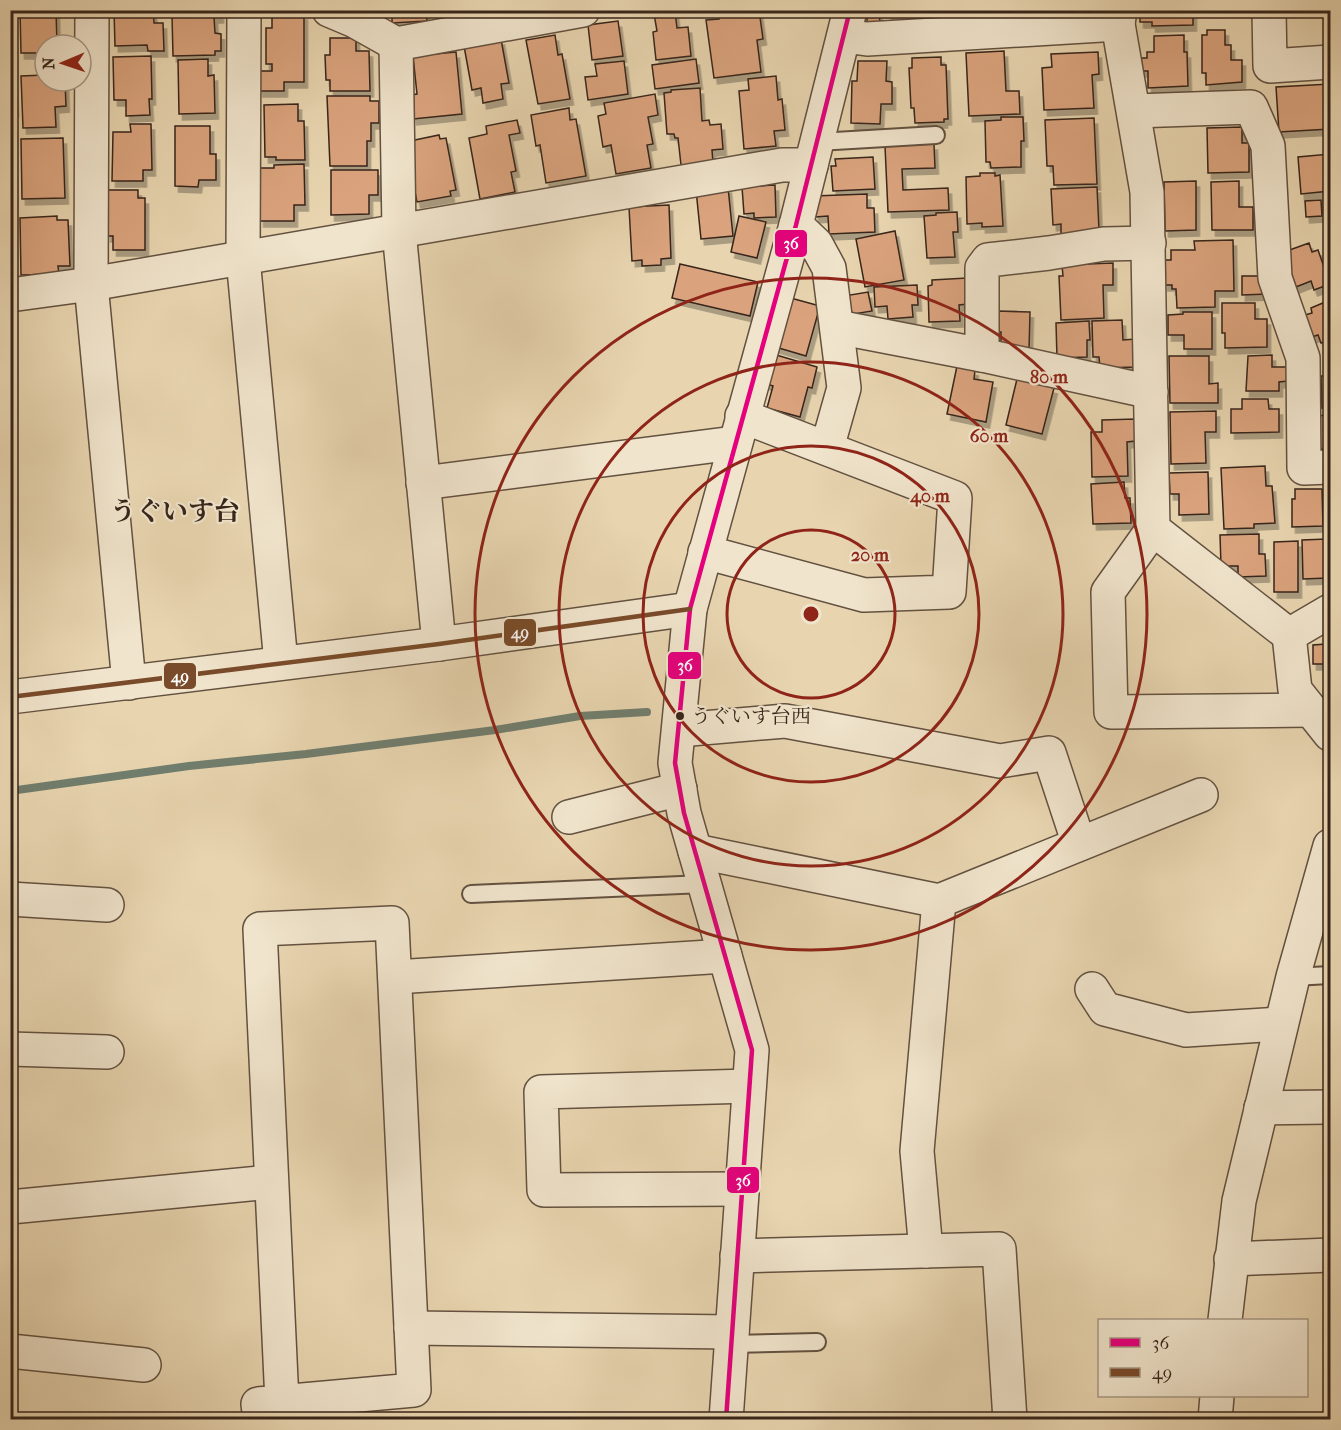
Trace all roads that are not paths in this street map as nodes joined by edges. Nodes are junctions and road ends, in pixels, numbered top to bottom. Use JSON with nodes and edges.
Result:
{"nodes":[{"id":1,"x":92,"y":10,"type":"edge"},
{"id":2,"x":244,"y":10,"type":"edge"},
{"id":3,"x":583,"y":10,"type":"edge"},
{"id":4,"x":1269,"y":10,"type":"edge"},
{"id":5,"x":347,"y":14,"type":"edge"},
{"id":6,"x":1119,"y":17,"type":"edge"},
{"id":7,"x":847,"y":23,"type":"edge"},
{"id":8,"x":396,"y":44,"type":"junction"},
{"id":9,"x":1330,"y":62,"type":"edge"},
{"id":10,"x":1134,"y":111,"type":"junction"},
{"id":11,"x":936,"y":135,"type":"dead end"},
{"id":12,"x":814,"y":154,"type":"junction"},
{"id":13,"x":796,"y":225,"type":"junction"},
{"id":14,"x":399,"y":231,"type":"junction"},
{"id":15,"x":1149,"y":243,"type":"junction"},
{"id":16,"x":243,"y":258,"type":"junction"},
{"id":17,"x":91,"y":284,"type":"junction"},
{"id":18,"x":10,"y":295,"type":"edge"},
{"id":19,"x":837,"y":327,"type":"junction"},
{"id":20,"x":982,"y":355,"type":"junction"},
{"id":21,"x":1151,"y":392,"type":"junction"},
{"id":22,"x":738,"y":430,"type":"junction"},
{"id":23,"x":827,"y":448,"type":"junction"},
{"id":24,"x":1330,"y":467,"type":"edge"},
{"id":25,"x":423,"y":483,"type":"junction"},
{"id":26,"x":1153,"y":529,"type":"junction"},
{"id":27,"x":705,"y":552,"type":"junction"},
{"id":28,"x":690,"y":609,"type":"junction"},
{"id":29,"x":1330,"y":611,"type":"edge"},
{"id":30,"x":1289,"y":635,"type":"junction"},
{"id":31,"x":439,"y":644,"type":"junction"},
{"id":32,"x":281,"y":663,"type":"junction"},
{"id":33,"x":129,"y":683,"type":"junction"},
{"id":34,"x":10,"y":697,"type":"edge"},
{"id":35,"x":1320,"y":722,"type":"edge"},
{"id":36,"x":679,"y":730,"type":"junction"},
{"id":37,"x":680,"y":789,"type":"junction"},
{"id":38,"x":1201,"y":795,"type":"dead end"},
{"id":39,"x":569,"y":817,"type":"dead end"},
{"id":40,"x":1079,"y":844,"type":"junction"},
{"id":41,"x":1330,"y":846,"type":"edge"},
{"id":42,"x":695,"y":851,"type":"junction"},
{"id":43,"x":704,"y":884,"type":"junction"},
{"id":44,"x":471,"y":894,"type":"dead end"},
{"id":45,"x":10,"y":898,"type":"edge"},
{"id":46,"x":939,"y":901,"type":"junction"},
{"id":47,"x":107,"y":904,"type":"dead end"},
{"id":48,"x":725,"y":956,"type":"junction"},
{"id":49,"x":1330,"y":975,"type":"edge"},
{"id":50,"x":1293,"y":976,"type":"junction"},
{"id":51,"x":394,"y":977,"type":"junction"},
{"id":52,"x":1092,"y":989,"type":"dead end"},
{"id":53,"x":1281,"y":1024,"type":"junction"},
{"id":54,"x":10,"y":1049,"type":"edge"},
{"id":55,"x":107,"y":1052,"type":"dead end"},
{"id":56,"x":749,"y":1086,"type":"junction"},
{"id":57,"x":1330,"y":1107,"type":"edge"},
{"id":58,"x":1261,"y":1108,"type":"junction"},
{"id":59,"x":272,"y":1182,"type":"junction"},
{"id":60,"x":742,"y":1190,"type":"junction"},
{"id":61,"x":10,"y":1207,"type":"edge"},
{"id":62,"x":926,"y":1251,"type":"junction"},
{"id":63,"x":1330,"y":1255,"type":"edge"},
{"id":64,"x":737,"y":1256,"type":"junction"},
{"id":65,"x":1231,"y":1259,"type":"junction"},
{"id":66,"x":1225,"y":1319,"type":"edge"},
{"id":67,"x":411,"y":1328,"type":"junction"},
{"id":68,"x":731,"y":1338,"type":"junction"},
{"id":69,"x":817,"y":1342,"type":"dead end"},
{"id":70,"x":10,"y":1351,"type":"edge"},
{"id":71,"x":144,"y":1365,"type":"dead end"},
{"id":72,"x":1217,"y":1397,"type":"edge"},
{"id":73,"x":271,"y":1411,"type":"edge"},
{"id":74,"x":726,"y":1419,"type":"edge"},
{"id":75,"x":1010,"y":1419,"type":"edge"},
{"id":76,"x":1215,"y":1419,"type":"edge"}],
"edges":[{"from":1,"to":17,"type":"street"},
{"from":2,"to":16,"type":"street"},
{"from":3,"to":8,"type":"street"},
{"from":4,"to":9,"type":"street"},
{"from":5,"to":8,"type":"street"},
{"from":6,"to":7,"type":"street"},
{"from":6,"to":10,"type":"street"},
{"from":7,"to":12,"type":"street"},
{"from":8,"to":14,"type":"street"},
{"from":10,"to":15,"type":"street"},
{"from":10,"to":24,"type":"street"},
{"from":11,"to":12,"type":"lane"},
{"from":12,"to":13,"type":"street"},
{"from":12,"to":14,"type":"street"},
{"from":13,"to":19,"type":"street"},
{"from":13,"to":22,"type":"street"},
{"from":14,"to":16,"type":"street"},
{"from":14,"to":25,"type":"street"},
{"from":15,"to":20,"type":"street"},
{"from":15,"to":21,"type":"street"},
{"from":16,"to":17,"type":"street"},
{"from":16,"to":32,"type":"street"},
{"from":17,"to":18,"type":"street"},
{"from":17,"to":33,"type":"street"},
{"from":19,"to":20,"type":"street"},
{"from":19,"to":23,"type":"street"},
{"from":20,"to":21,"type":"street"},
{"from":21,"to":26,"type":"street"},
{"from":22,"to":23,"type":"street"},
{"from":22,"to":25,"type":"street"},
{"from":22,"to":27,"type":"street"},
{"from":23,"to":27,"type":"street"},
{"from":25,"to":31,"type":"street"},
{"from":26,"to":30,"type":"street"},
{"from":26,"to":35,"type":"street"},
{"from":27,"to":28,"type":"street"},
{"from":28,"to":31,"type":"street"},
{"from":28,"to":36,"type":"street"},
{"from":29,"to":30,"type":"street"},
{"from":30,"to":35,"type":"street"},
{"from":31,"to":32,"type":"street"},
{"from":32,"to":33,"type":"street"},
{"from":33,"to":34,"type":"street"},
{"from":36,"to":37,"type":"street"},
{"from":36,"to":40,"type":"street"},
{"from":37,"to":39,"type":"street"},
{"from":37,"to":42,"type":"street"},
{"from":38,"to":40,"type":"street"},
{"from":40,"to":46,"type":"street"},
{"from":41,"to":50,"type":"street"},
{"from":42,"to":43,"type":"street"},
{"from":42,"to":46,"type":"street"},
{"from":43,"to":44,"type":"lane"},
{"from":43,"to":48,"type":"street"},
{"from":45,"to":47,"type":"street"},
{"from":46,"to":62,"type":"street"},
{"from":48,"to":51,"type":"street"},
{"from":48,"to":56,"type":"street"},
{"from":49,"to":50,"type":"lane"},
{"from":50,"to":53,"type":"street"},
{"from":51,"to":59,"type":"street"},
{"from":51,"to":67,"type":"street"},
{"from":52,"to":53,"type":"street"},
{"from":53,"to":58,"type":"street"},
{"from":54,"to":55,"type":"street"},
{"from":56,"to":60,"type":"street"},
{"from":56,"to":60,"type":"street"},
{"from":57,"to":58,"type":"street"},
{"from":58,"to":65,"type":"street"},
{"from":59,"to":61,"type":"street"},
{"from":59,"to":73,"type":"street"},
{"from":60,"to":64,"type":"street"},
{"from":62,"to":64,"type":"street"},
{"from":62,"to":75,"type":"street"},
{"from":63,"to":65,"type":"street"},
{"from":64,"to":68,"type":"street"},
{"from":65,"to":66,"type":"street"},
{"from":67,"to":68,"type":"street"},
{"from":67,"to":73,"type":"street"},
{"from":68,"to":69,"type":"lane"},
{"from":68,"to":74,"type":"street"},
{"from":70,"to":71,"type":"street"},
{"from":72,"to":76,"type":"street"}]}
